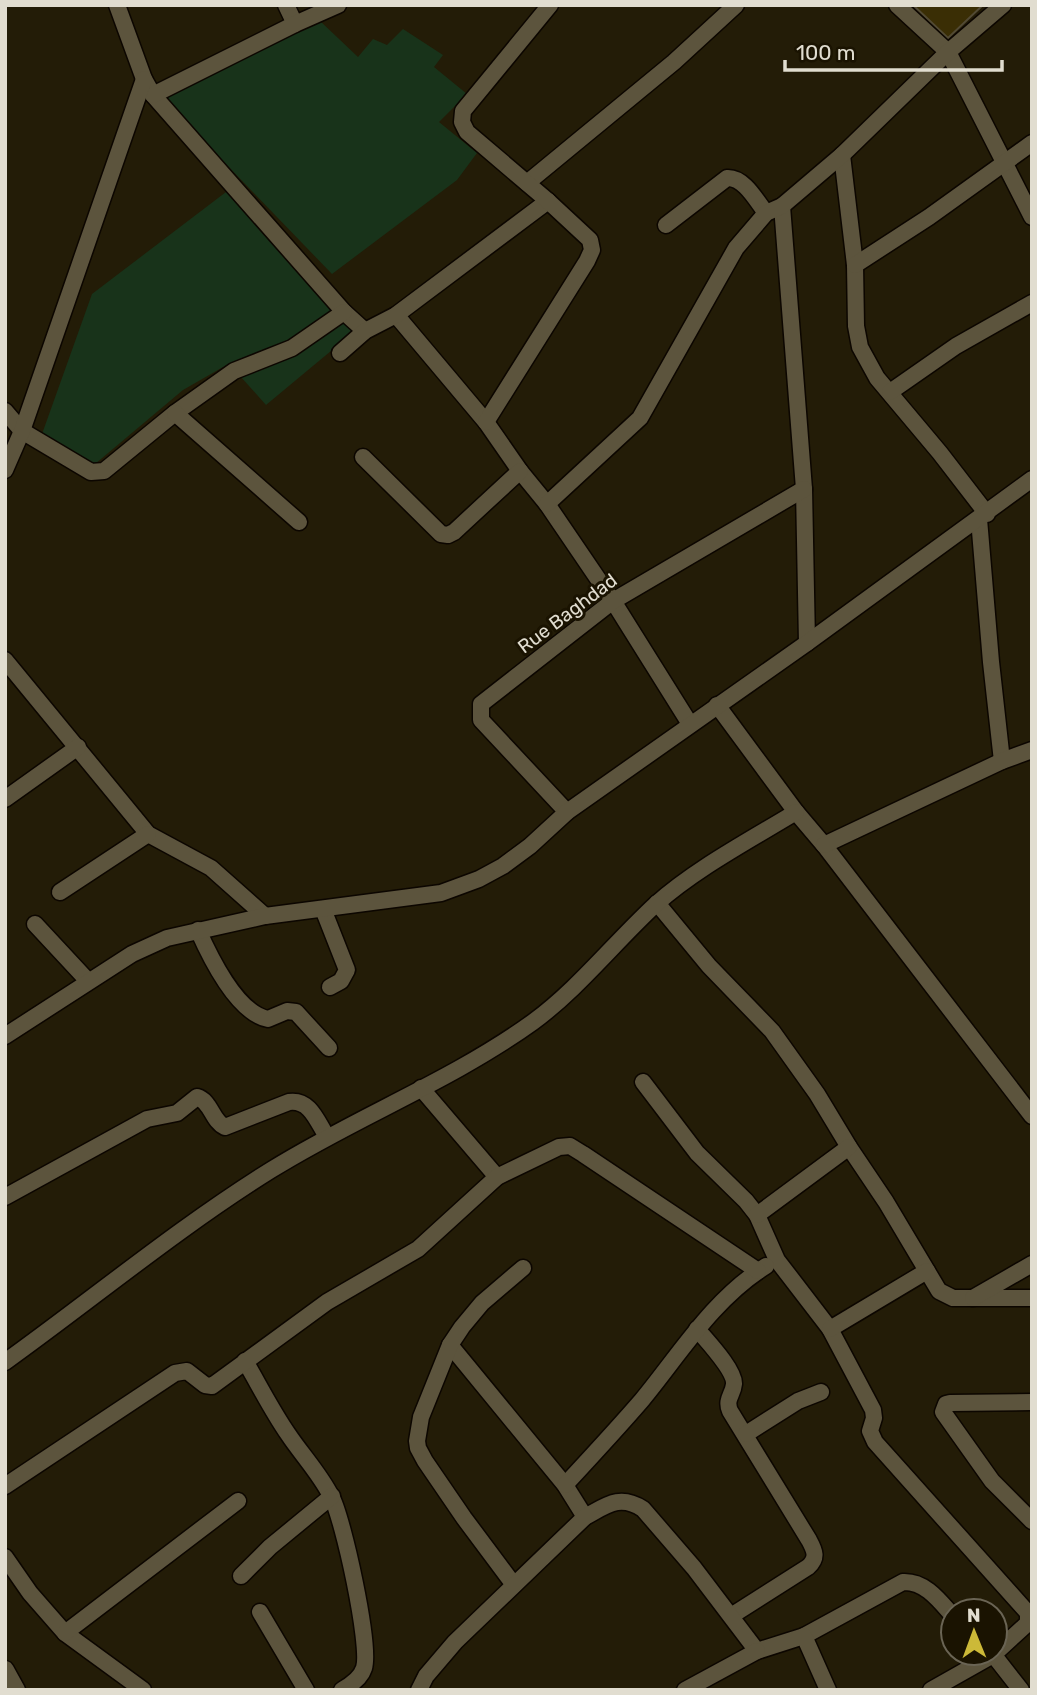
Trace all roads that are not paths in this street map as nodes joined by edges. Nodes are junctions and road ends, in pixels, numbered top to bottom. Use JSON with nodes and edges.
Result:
{"nodes":[{"id":1,"x":117,"y":5,"type":"edge"},
{"id":2,"x":286,"y":5,"type":"edge"},
{"id":3,"x":338,"y":5,"type":"edge"},
{"id":4,"x":550,"y":5,"type":"edge"},
{"id":5,"x":736,"y":5,"type":"edge"},
{"id":6,"x":897,"y":5,"type":"edge"},
{"id":7,"x":1003,"y":5,"type":"edge"},
{"id":8,"x":295,"y":24,"type":"junction"},
{"id":9,"x":948,"y":52,"type":"junction"},
{"id":10,"x":144,"y":79,"type":"junction"},
{"id":11,"x":153,"y":95,"type":"junction"},
{"id":12,"x":1032,"y":143,"type":"edge"},
{"id":13,"x":842,"y":155,"type":"junction"},
{"id":14,"x":1004,"y":161,"type":"junction"},
{"id":15,"x":527,"y":183,"type":"junction"},
{"id":16,"x":548,"y":201,"type":"junction"},
{"id":17,"x":774,"y":209,"type":"junction"},
{"id":18,"x":1032,"y":217,"type":"edge"},
{"id":19,"x":666,"y":225,"type":"dead end"},
{"id":20,"x":855,"y":265,"type":"junction"},
{"id":21,"x":1032,"y":303,"type":"edge"},
{"id":22,"x":344,"y":312,"type":"junction"},
{"id":23,"x":396,"y":315,"type":"junction"},
{"id":24,"x":365,"y":331,"type":"junction"},
{"id":25,"x":340,"y":353,"type":"dead end"},
{"id":26,"x":890,"y":392,"type":"junction"},
{"id":27,"x":5,"y":411,"type":"edge"},
{"id":28,"x":175,"y":413,"type":"junction"},
{"id":29,"x":486,"y":422,"type":"junction"},
{"id":30,"x":22,"y":431,"type":"junction"},
{"id":31,"x":363,"y":457,"type":"dead end"},
{"id":32,"x":5,"y":470,"type":"edge"},
{"id":33,"x":520,"y":471,"type":"junction"},
{"id":34,"x":1032,"y":479,"type":"edge"},
{"id":35,"x":804,"y":489,"type":"junction"},
{"id":36,"x":547,"y":504,"type":"junction"},
{"id":37,"x":983,"y":517,"type":"junction"},
{"id":38,"x":299,"y":522,"type":"dead end"},
{"id":39,"x":613,"y":601,"type":"junction"},
{"id":40,"x":807,"y":643,"type":"junction"},
{"id":41,"x":5,"y":660,"type":"edge"},
{"id":42,"x":717,"y":705,"type":"junction"},
{"id":43,"x":690,"y":724,"type":"junction"},
{"id":44,"x":78,"y":747,"type":"junction"},
{"id":45,"x":1032,"y":750,"type":"edge"},
{"id":46,"x":1002,"y":761,"type":"junction"},
{"id":47,"x":5,"y":799,"type":"edge"},
{"id":48,"x":567,"y":812,"type":"junction"},
{"id":49,"x":796,"y":812,"type":"junction"},
{"id":50,"x":148,"y":834,"type":"junction"},
{"id":51,"x":824,"y":845,"type":"junction"},
{"id":52,"x":60,"y":892,"type":"dead end"},
{"id":53,"x":657,"y":903,"type":"junction"},
{"id":54,"x":323,"y":909,"type":"junction"},
{"id":55,"x":265,"y":916,"type":"junction"},
{"id":56,"x":35,"y":924,"type":"dead end"},
{"id":57,"x":198,"y":930,"type":"junction"},
{"id":58,"x":88,"y":981,"type":"junction"},
{"id":59,"x":330,"y":987,"type":"dead end"},
{"id":60,"x":5,"y":1036,"type":"edge"},
{"id":61,"x":329,"y":1048,"type":"dead end"},
{"id":62,"x":643,"y":1082,"type":"dead end"},
{"id":63,"x":421,"y":1088,"type":"junction"},
{"id":64,"x":1029,"y":1107,"type":"edge"},
{"id":65,"x":327,"y":1137,"type":"junction"},
{"id":66,"x":849,"y":1147,"type":"junction"},
{"id":67,"x":497,"y":1177,"type":"junction"},
{"id":68,"x":5,"y":1197,"type":"edge"},
{"id":69,"x":757,"y":1215,"type":"junction"},
{"id":70,"x":777,"y":1260,"type":"junction"},
{"id":71,"x":1032,"y":1264,"type":"edge"},
{"id":72,"x":523,"y":1268,"type":"dead end"},
{"id":73,"x":758,"y":1271,"type":"junction"},
{"id":74,"x":928,"y":1271,"type":"junction"},
{"id":75,"x":973,"y":1298,"type":"junction"},
{"id":76,"x":1032,"y":1298,"type":"edge"},
{"id":77,"x":697,"y":1329,"type":"junction"},
{"id":78,"x":830,"y":1329,"type":"junction"},
{"id":79,"x":450,"y":1345,"type":"junction"},
{"id":80,"x":245,"y":1361,"type":"junction"},
{"id":81,"x":5,"y":1362,"type":"edge"},
{"id":82,"x":821,"y":1392,"type":"dead end"},
{"id":83,"x":1030,"y":1404,"type":"edge"},
{"id":84,"x":746,"y":1434,"type":"junction"},
{"id":85,"x":565,"y":1485,"type":"junction"},
{"id":86,"x":5,"y":1486,"type":"edge"},
{"id":87,"x":332,"y":1496,"type":"junction"},
{"id":88,"x":238,"y":1501,"type":"dead end"},
{"id":89,"x":585,"y":1517,"type":"junction"},
{"id":90,"x":1032,"y":1521,"type":"edge"},
{"id":91,"x":5,"y":1557,"type":"edge"},
{"id":92,"x":241,"y":1576,"type":"dead end"},
{"id":93,"x":514,"y":1585,"type":"junction"},
{"id":94,"x":939,"y":1602,"type":"edge"},
{"id":95,"x":260,"y":1612,"type":"dead end"},
{"id":96,"x":731,"y":1616,"type":"junction"},
{"id":97,"x":65,"y":1633,"type":"junction"},
{"id":98,"x":804,"y":1636,"type":"junction"},
{"id":99,"x":1009,"y":1640,"type":"edge"},
{"id":100,"x":758,"y":1651,"type":"junction"},
{"id":101,"x":971,"y":1667,"type":"edge"},
{"id":102,"x":1003,"y":1667,"type":"edge"},
{"id":103,"x":5,"y":1670,"type":"edge"},
{"id":104,"x":16,"y":1690,"type":"edge"},
{"id":105,"x":143,"y":1690,"type":"edge"},
{"id":106,"x":306,"y":1690,"type":"edge"},
{"id":107,"x":342,"y":1690,"type":"edge"},
{"id":108,"x":419,"y":1690,"type":"edge"},
{"id":109,"x":685,"y":1690,"type":"edge"},
{"id":110,"x":828,"y":1690,"type":"edge"},
{"id":111,"x":931,"y":1690,"type":"edge"},
{"id":112,"x":1021,"y":1690,"type":"edge"}],
"edges":[{"from":1,"to":10,"type":"street"},
{"from":2,"to":8,"type":"street"},
{"from":3,"to":8,"type":"street"},
{"from":4,"to":15,"type":"street"},
{"from":5,"to":15,"type":"street"},
{"from":6,"to":9,"type":"street"},
{"from":7,"to":9,"type":"street"},
{"from":8,"to":11,"type":"street"},
{"from":9,"to":13,"type":"street"},
{"from":9,"to":14,"type":"street"},
{"from":10,"to":11,"type":"street"},
{"from":10,"to":30,"type":"street"},
{"from":11,"to":22,"type":"street"},
{"from":12,"to":14,"type":"street"},
{"from":13,"to":17,"type":"street"},
{"from":13,"to":20,"type":"street"},
{"from":14,"to":18,"type":"street"},
{"from":14,"to":20,"type":"street"},
{"from":15,"to":16,"type":"street"},
{"from":16,"to":23,"type":"street"},
{"from":16,"to":29,"type":"street"},
{"from":17,"to":19,"type":"street"},
{"from":17,"to":35,"type":"street"},
{"from":17,"to":36,"type":"street"},
{"from":20,"to":26,"type":"street"},
{"from":21,"to":26,"type":"street"},
{"from":22,"to":24,"type":"street"},
{"from":22,"to":28,"type":"street"},
{"from":23,"to":24,"type":"street"},
{"from":23,"to":29,"type":"street"},
{"from":24,"to":25,"type":"street"},
{"from":26,"to":37,"type":"street"},
{"from":27,"to":30,"type":"street"},
{"from":28,"to":30,"type":"street"},
{"from":28,"to":38,"type":"street"},
{"from":29,"to":33,"type":"street"},
{"from":30,"to":32,"type":"street"},
{"from":31,"to":33,"type":"street"},
{"from":33,"to":36,"type":"street"},
{"from":34,"to":37,"type":"street"},
{"from":35,"to":39,"type":"street","name":"Rue Baghdad"},
{"from":35,"to":40,"type":"street"},
{"from":36,"to":39,"type":"street"},
{"from":37,"to":40,"type":"street"},
{"from":37,"to":46,"type":"street"},
{"from":39,"to":43,"type":"street"},
{"from":39,"to":48,"type":"street","name":"Rue Baghdad"},
{"from":40,"to":42,"type":"street"},
{"from":41,"to":44,"type":"street"},
{"from":42,"to":43,"type":"street"},
{"from":42,"to":49,"type":"street"},
{"from":43,"to":48,"type":"street"},
{"from":44,"to":47,"type":"street"},
{"from":44,"to":50,"type":"street"},
{"from":45,"to":46,"type":"street"},
{"from":46,"to":51,"type":"street"},
{"from":48,"to":54,"type":"street"},
{"from":49,"to":51,"type":"street"},
{"from":49,"to":53,"type":"street"},
{"from":50,"to":52,"type":"street"},
{"from":50,"to":55,"type":"street"},
{"from":51,"to":64,"type":"street"},
{"from":53,"to":63,"type":"street"},
{"from":53,"to":66,"type":"street"},
{"from":54,"to":55,"type":"street"},
{"from":54,"to":59,"type":"street"},
{"from":55,"to":57,"type":"street"},
{"from":56,"to":58,"type":"street"},
{"from":57,"to":58,"type":"street"},
{"from":57,"to":61,"type":"street"},
{"from":58,"to":60,"type":"street"},
{"from":62,"to":69,"type":"street"},
{"from":63,"to":65,"type":"street"},
{"from":63,"to":67,"type":"street"},
{"from":65,"to":68,"type":"street"},
{"from":65,"to":81,"type":"street"},
{"from":66,"to":69,"type":"street"},
{"from":66,"to":74,"type":"street"},
{"from":67,"to":73,"type":"street"},
{"from":67,"to":80,"type":"street"},
{"from":69,"to":70,"type":"street"},
{"from":70,"to":73,"type":"street"},
{"from":70,"to":78,"type":"street"},
{"from":71,"to":75,"type":"street"},
{"from":72,"to":79,"type":"street"},
{"from":73,"to":77,"type":"street"},
{"from":74,"to":75,"type":"street"},
{"from":74,"to":78,"type":"street"},
{"from":75,"to":76,"type":"street"},
{"from":77,"to":84,"type":"street"},
{"from":77,"to":85,"type":"street"},
{"from":78,"to":99,"type":"street"},
{"from":79,"to":85,"type":"street"},
{"from":79,"to":93,"type":"street"},
{"from":80,"to":86,"type":"street"},
{"from":80,"to":87,"type":"street"},
{"from":82,"to":84,"type":"street"},
{"from":83,"to":90,"type":"street"},
{"from":84,"to":96,"type":"street"},
{"from":85,"to":89,"type":"street"},
{"from":87,"to":92,"type":"street"},
{"from":87,"to":107,"type":"street"},
{"from":88,"to":97,"type":"street"},
{"from":89,"to":93,"type":"street"},
{"from":89,"to":96,"type":"street"},
{"from":91,"to":97,"type":"street"},
{"from":93,"to":108,"type":"street"},
{"from":94,"to":98,"type":"street"},
{"from":95,"to":106,"type":"street"},
{"from":96,"to":100,"type":"street"},
{"from":97,"to":105,"type":"street"},
{"from":98,"to":100,"type":"street"},
{"from":98,"to":110,"type":"street"},
{"from":100,"to":109,"type":"street"},
{"from":101,"to":111,"type":"street"},
{"from":102,"to":112,"type":"street"},
{"from":103,"to":104,"type":"street"}]}
